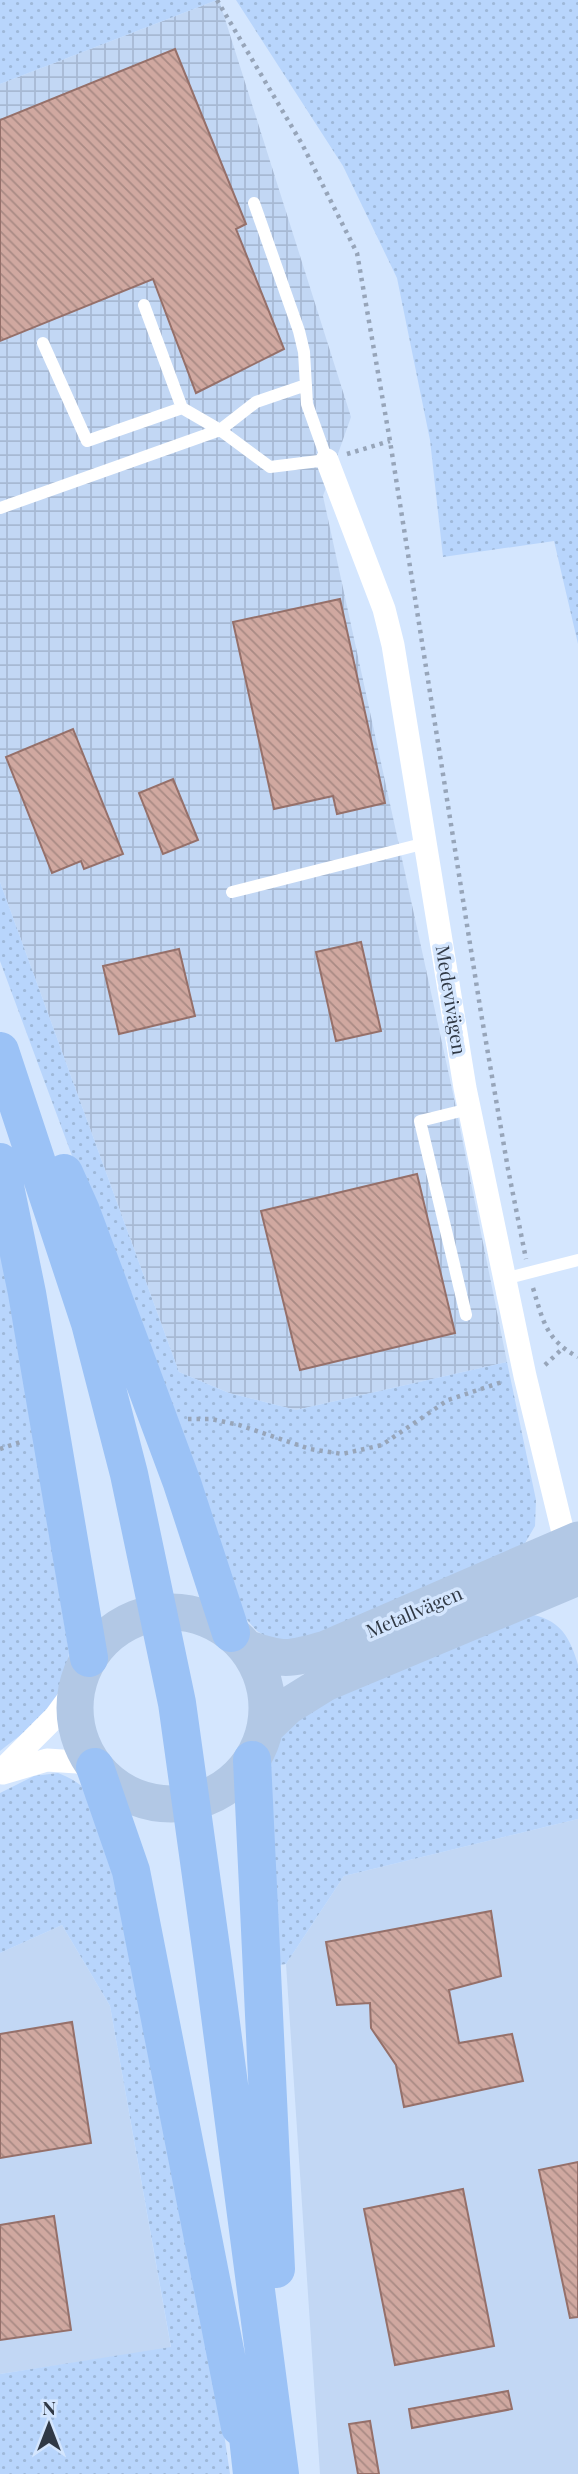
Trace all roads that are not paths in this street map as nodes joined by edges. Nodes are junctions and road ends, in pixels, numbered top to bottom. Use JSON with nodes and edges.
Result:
{"nodes":[{"id":1,"x":254,"y":203,"type":"dead end"},
{"id":2,"x":144,"y":305,"type":"dead end"},
{"id":3,"x":43,"y":343,"type":"dead end"},
{"id":4,"x":306,"y":385,"type":"junction"},
{"id":5,"x":182,"y":408,"type":"junction"},
{"id":6,"x":219,"y":430,"type":"junction"},
{"id":7,"x":327,"y":460,"type":"junction"},
{"id":8,"x":0,"y":508,"type":"edge"},
{"id":9,"x":426,"y":842,"type":"junction"},
{"id":10,"x":232,"y":892,"type":"dead end"},
{"id":11,"x":0,"y":1035,"type":"edge"},
{"id":12,"x":0,"y":1051,"type":"edge"},
{"id":13,"x":0,"y":1095,"type":"edge"},
{"id":14,"x":470,"y":1110,"type":"junction"},
{"id":15,"x":0,"y":1162,"type":"edge"},
{"id":16,"x":578,"y":1260,"type":"edge"},
{"id":17,"x":504,"y":1279,"type":"junction"},
{"id":18,"x":466,"y":1315,"type":"dead end"},
{"id":19,"x":574,"y":1554,"type":"edge"},
{"id":20,"x":232,"y":1635,"type":"junction"},
{"id":21,"x":87,"y":1664,"type":"junction"},
{"id":22,"x":253,"y":1753,"type":"junction"},
{"id":23,"x":0,"y":1773,"type":"edge"},
{"id":24,"x":102,"y":1773,"type":"junction"},
{"id":25,"x":250,"y":2474,"type":"edge"},
{"id":26,"x":282,"y":2474,"type":"edge"}],
"edges":[{"from":1,"to":4,"type":"lane"},
{"from":2,"to":5,"type":"lane"},
{"from":3,"to":5,"type":"lane"},
{"from":4,"to":6,"type":"lane"},
{"from":4,"to":7,"type":"lane"},
{"from":5,"to":6,"type":"lane"},
{"from":6,"to":7,"type":"lane"},
{"from":6,"to":8,"type":"lane"},
{"from":7,"to":9,"type":"street","name":"Medevivägen"},
{"from":9,"to":10,"type":"lane"},
{"from":9,"to":14,"type":"street","name":"Medevivägen"},
{"from":11,"to":20,"type":"highway"},
{"from":12,"to":26,"type":"highway"},
{"from":13,"to":25,"type":"highway"},
{"from":14,"to":17,"type":"street","name":"Medevivägen"},
{"from":14,"to":18,"type":"lane"},
{"from":15,"to":21,"type":"highway"},
{"from":16,"to":17,"type":"lane"},
{"from":17,"to":19,"type":"street","name":"Medevivägen"},
{"from":19,"to":20,"type":"main road","name":"Metallvägen"},
{"from":19,"to":22,"type":"main road","name":"Metallvägen"},
{"from":20,"to":21,"type":"main road"},
{"from":20,"to":22,"type":"main road"},
{"from":21,"to":23,"type":"street"},
{"from":21,"to":24,"type":"main road"},
{"from":22,"to":24,"type":"main road"},
{"from":22,"to":26,"type":"highway"},
{"from":23,"to":24,"type":"street"},
{"from":24,"to":25,"type":"highway"}]}
